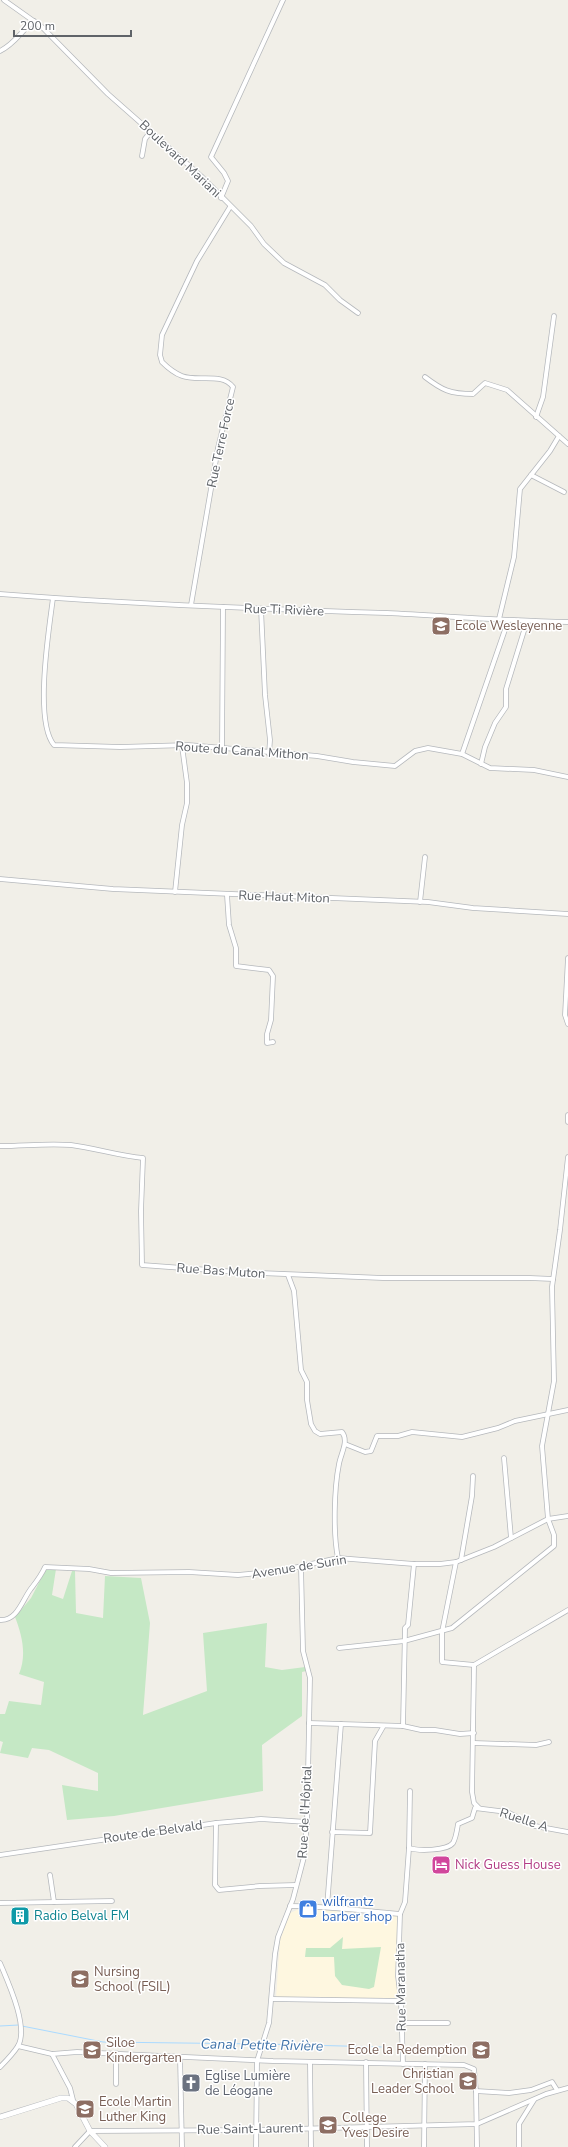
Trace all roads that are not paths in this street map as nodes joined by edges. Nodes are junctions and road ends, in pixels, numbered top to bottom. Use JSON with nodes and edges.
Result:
{"nodes":[{"id":1,"x":4,"y":0,"type":"edge"},
{"id":2,"x":283,"y":0,"type":"edge"},
{"id":3,"x":34,"y":21,"type":"junction"},
{"id":4,"x":0,"y":51,"type":"edge"},
{"id":5,"x":151,"y":131,"type":"junction"},
{"id":6,"x":142,"y":156,"type":"dead end"},
{"id":7,"x":221,"y":198,"type":"junction"},
{"id":8,"x":230,"y":207,"type":"junction"},
{"id":9,"x":358,"y":313,"type":"dead end"},
{"id":10,"x":554,"y":316,"type":"dead end"},
{"id":11,"x":425,"y":377,"type":"dead end"},
{"id":12,"x":536,"y":417,"type":"junction"},
{"id":13,"x":559,"y":436,"type":"junction"},
{"id":14,"x":568,"y":444,"type":"edge"},
{"id":15,"x":531,"y":475,"type":"junction"},
{"id":16,"x":564,"y":492,"type":"dead end"},
{"id":17,"x":0,"y":594,"type":"edge"},
{"id":18,"x":53,"y":598,"type":"junction"},
{"id":19,"x":191,"y":605,"type":"junction"},
{"id":20,"x":223,"y":607,"type":"junction"},
{"id":21,"x":261,"y":609,"type":"junction"},
{"id":22,"x":499,"y":620,"type":"junction"},
{"id":23,"x":508,"y":621,"type":"junction"},
{"id":24,"x":527,"y":621,"type":"junction"},
{"id":25,"x":568,"y":622,"type":"edge"},
{"id":26,"x":182,"y":746,"type":"junction"},
{"id":27,"x":222,"y":748,"type":"junction"},
{"id":28,"x":269,"y":753,"type":"junction"},
{"id":29,"x":462,"y":754,"type":"junction"},
{"id":30,"x":481,"y":764,"type":"junction"},
{"id":31,"x":568,"y":777,"type":"edge"},
{"id":32,"x":425,"y":857,"type":"dead end"},
{"id":33,"x":0,"y":879,"type":"edge"},
{"id":34,"x":175,"y":892,"type":"junction"},
{"id":35,"x":227,"y":895,"type":"junction"},
{"id":36,"x":420,"y":902,"type":"junction"},
{"id":37,"x":568,"y":914,"type":"edge"},
{"id":38,"x":568,"y":958,"type":"edge"},
{"id":39,"x":568,"y":1024,"type":"edge"},
{"id":40,"x":274,"y":1042,"type":"dead end"},
{"id":41,"x":568,"y":1115,"type":"edge"},
{"id":42,"x":568,"y":1122,"type":"edge"},
{"id":43,"x":0,"y":1146,"type":"edge"},
{"id":44,"x":568,"y":1157,"type":"edge"},
{"id":45,"x":288,"y":1275,"type":"junction"},
{"id":46,"x":553,"y":1279,"type":"junction"},
{"id":47,"x":568,"y":1410,"type":"edge"},
{"id":48,"x":547,"y":1414,"type":"junction"},
{"id":49,"x":345,"y":1444,"type":"junction"},
{"id":50,"x":504,"y":1458,"type":"dead end"},
{"id":51,"x":473,"y":1476,"type":"dead end"},
{"id":52,"x":568,"y":1516,"type":"edge"},
{"id":53,"x":548,"y":1519,"type":"junction"},
{"id":54,"x":511,"y":1538,"type":"junction"},
{"id":55,"x":338,"y":1558,"type":"junction"},
{"id":56,"x":461,"y":1560,"type":"junction"},
{"id":57,"x":456,"y":1562,"type":"junction"},
{"id":58,"x":414,"y":1564,"type":"junction"},
{"id":59,"x":301,"y":1568,"type":"junction"},
{"id":60,"x":568,"y":1610,"type":"edge"},
{"id":61,"x":0,"y":1620,"type":"edge"},
{"id":62,"x":442,"y":1632,"type":"junction"},
{"id":63,"x":404,"y":1641,"type":"junction"},
{"id":64,"x":339,"y":1648,"type":"dead end"},
{"id":65,"x":474,"y":1665,"type":"junction"},
{"id":66,"x":308,"y":1723,"type":"junction"},
{"id":67,"x":341,"y":1724,"type":"junction"},
{"id":68,"x":403,"y":1726,"type":"junction"},
{"id":69,"x":383,"y":1727,"type":"junction"},
{"id":70,"x":474,"y":1733,"type":"junction"},
{"id":71,"x":549,"y":1742,"type":"dead end"},
{"id":72,"x":474,"y":1743,"type":"junction"},
{"id":73,"x":410,"y":1791,"type":"dead end"},
{"id":74,"x":480,"y":1808,"type":"junction"},
{"id":75,"x":307,"y":1822,"type":"junction"},
{"id":76,"x":216,"y":1823,"type":"junction"},
{"id":77,"x":332,"y":1832,"type":"junction"},
{"id":78,"x":568,"y":1832,"type":"edge"},
{"id":79,"x":409,"y":1848,"type":"junction"},
{"id":80,"x":0,"y":1855,"type":"edge"},
{"id":81,"x":50,"y":1875,"type":"dead end"},
{"id":82,"x":296,"y":1885,"type":"junction"},
{"id":83,"x":112,"y":1901,"type":"dead end"},
{"id":84,"x":54,"y":1902,"type":"junction"},
{"id":85,"x":0,"y":1903,"type":"edge"},
{"id":86,"x":290,"y":1906,"type":"junction"},
{"id":87,"x":327,"y":1906,"type":"junction"},
{"id":88,"x":400,"y":1914,"type":"junction"},
{"id":89,"x":0,"y":1963,"type":"edge"},
{"id":90,"x":272,"y":1999,"type":"junction"},
{"id":91,"x":401,"y":2001,"type":"junction"},
{"id":92,"x":400,"y":2023,"type":"junction"},
{"id":93,"x":448,"y":2023,"type":"dead end"},
{"id":94,"x":18,"y":2046,"type":"junction"},
{"id":95,"x":116,"y":2053,"type":"junction"},
{"id":96,"x":52,"y":2054,"type":"junction"},
{"id":97,"x":180,"y":2057,"type":"junction"},
{"id":98,"x":258,"y":2061,"type":"junction"},
{"id":99,"x":310,"y":2062,"type":"junction"},
{"id":100,"x":366,"y":2062,"type":"junction"},
{"id":101,"x":403,"y":2064,"type":"junction"},
{"id":102,"x":425,"y":2064,"type":"junction"},
{"id":103,"x":0,"y":2068,"type":"edge"},
{"id":104,"x":116,"y":2084,"type":"dead end"},
{"id":105,"x":568,"y":2088,"type":"edge"},
{"id":106,"x":557,"y":2090,"type":"junction"},
{"id":107,"x":476,"y":2091,"type":"junction"},
{"id":108,"x":73,"y":2100,"type":"junction"},
{"id":109,"x":534,"y":2100,"type":"junction"},
{"id":110,"x":0,"y":2118,"type":"edge"},
{"id":111,"x":477,"y":2124,"type":"junction"},
{"id":112,"x":424,"y":2125,"type":"junction"},
{"id":113,"x":367,"y":2127,"type":"junction"},
{"id":114,"x":311,"y":2128,"type":"junction"},
{"id":115,"x":256,"y":2130,"type":"junction"},
{"id":116,"x":90,"y":2131,"type":"junction"},
{"id":117,"x":181,"y":2131,"type":"junction"},
{"id":118,"x":75,"y":2147,"type":"edge"},
{"id":119,"x":105,"y":2147,"type":"edge"},
{"id":120,"x":182,"y":2147,"type":"edge"},
{"id":121,"x":256,"y":2147,"type":"edge"},
{"id":122,"x":311,"y":2147,"type":"edge"},
{"id":123,"x":367,"y":2147,"type":"edge"},
{"id":124,"x":424,"y":2147,"type":"edge"},
{"id":125,"x":477,"y":2147,"type":"edge"},
{"id":126,"x":518,"y":2147,"type":"edge"}],
"edges":[{"from":1,"to":3,"type":"street","name":"Boulevard Mariani"},
{"from":2,"to":7,"type":"street"},
{"from":3,"to":4,"type":"street"},
{"from":3,"to":5,"type":"street","name":"Boulevard Mariani"},
{"from":5,"to":6,"type":"street"},
{"from":5,"to":7,"type":"street","name":"Boulevard Mariani"},
{"from":7,"to":8,"type":"street","name":"Boulevard Mariani"},
{"from":8,"to":9,"type":"street","name":"Boulevard Mariani"},
{"from":8,"to":19,"type":"street","name":"Rue Terre Force"},
{"from":10,"to":12,"type":"street"},
{"from":11,"to":12,"type":"street"},
{"from":12,"to":13,"type":"street"},
{"from":13,"to":14,"type":"street"},
{"from":13,"to":15,"type":"street"},
{"from":15,"to":16,"type":"street"},
{"from":15,"to":22,"type":"street"},
{"from":17,"to":18,"type":"street","name":"Rue Ti Rivière"},
{"from":18,"to":19,"type":"street","name":"Rue Ti Rivière"},
{"from":18,"to":26,"type":"street","name":"Route du Canal Mithon"},
{"from":19,"to":20,"type":"street","name":"Rue Ti Rivière"},
{"from":20,"to":21,"type":"street","name":"Rue Ti Rivière"},
{"from":20,"to":27,"type":"street"},
{"from":21,"to":22,"type":"street","name":"Rue Ti Rivière"},
{"from":21,"to":28,"type":"street"},
{"from":22,"to":23,"type":"street","name":"Rue Ti Rivière"},
{"from":23,"to":24,"type":"street","name":"Rue Ti Rivière"},
{"from":23,"to":29,"type":"street"},
{"from":24,"to":25,"type":"street","name":"Rue Ti Rivière"},
{"from":24,"to":30,"type":"street"},
{"from":26,"to":27,"type":"street","name":"Route du Canal Mithon"},
{"from":26,"to":34,"type":"street"},
{"from":27,"to":28,"type":"street","name":"Route du Canal Mithon"},
{"from":28,"to":29,"type":"street","name":"Route du Canal Mithon"},
{"from":29,"to":30,"type":"street","name":"Route du Canal Mithon"},
{"from":30,"to":31,"type":"street","name":"Route du Canal Mithon"},
{"from":32,"to":36,"type":"street"},
{"from":33,"to":34,"type":"street","name":"Rue Haut Miton"},
{"from":34,"to":35,"type":"street","name":"Rue Haut Miton"},
{"from":35,"to":36,"type":"street","name":"Rue Haut Miton"},
{"from":35,"to":40,"type":"street"},
{"from":36,"to":37,"type":"street","name":"Rue Haut Miton"},
{"from":38,"to":39,"type":"street"},
{"from":41,"to":42,"type":"street"},
{"from":43,"to":45,"type":"street","name":"Rue Bas Muton"},
{"from":44,"to":46,"type":"street"},
{"from":45,"to":46,"type":"street","name":"Rue Bas Muton"},
{"from":45,"to":49,"type":"street"},
{"from":46,"to":48,"type":"street"},
{"from":47,"to":48,"type":"street"},
{"from":48,"to":49,"type":"street"},
{"from":48,"to":53,"type":"street"},
{"from":49,"to":55,"type":"street"},
{"from":50,"to":54,"type":"street"},
{"from":51,"to":56,"type":"street"},
{"from":52,"to":53,"type":"street","name":"Avenue de Surin"},
{"from":53,"to":54,"type":"street","name":"Avenue de Surin"},
{"from":53,"to":62,"type":"street"},
{"from":54,"to":56,"type":"street","name":"Avenue de Surin"},
{"from":55,"to":58,"type":"street","name":"Avenue de Surin"},
{"from":55,"to":59,"type":"street","name":"Avenue de Surin"},
{"from":56,"to":57,"type":"street","name":"Avenue de Surin"},
{"from":57,"to":58,"type":"street","name":"Avenue de Surin"},
{"from":57,"to":62,"type":"street"},
{"from":58,"to":63,"type":"street"},
{"from":59,"to":61,"type":"street","name":"Avenue de Surin"},
{"from":59,"to":66,"type":"street","name":"Rue de l'Hôpital"},
{"from":60,"to":65,"type":"street"},
{"from":62,"to":63,"type":"street"},
{"from":62,"to":65,"type":"street"},
{"from":63,"to":64,"type":"street"},
{"from":63,"to":68,"type":"street"},
{"from":65,"to":70,"type":"street"},
{"from":66,"to":67,"type":"street"},
{"from":66,"to":75,"type":"street","name":"Rue de l'Hôpital"},
{"from":67,"to":69,"type":"street"},
{"from":67,"to":77,"type":"street"},
{"from":68,"to":69,"type":"street"},
{"from":68,"to":70,"type":"street"},
{"from":69,"to":77,"type":"street"},
{"from":70,"to":72,"type":"street"},
{"from":71,"to":72,"type":"street"},
{"from":72,"to":74,"type":"street"},
{"from":73,"to":79,"type":"street","name":"Rue Maranatha"},
{"from":74,"to":78,"type":"street","name":"Ruelle A"},
{"from":74,"to":79,"type":"street"},
{"from":75,"to":76,"type":"street","name":"Route de Belvald"},
{"from":75,"to":82,"type":"street","name":"Rue de l'Hôpital"},
{"from":76,"to":80,"type":"street","name":"Route de Belvald"},
{"from":76,"to":82,"type":"street"},
{"from":77,"to":87,"type":"street"},
{"from":79,"to":88,"type":"street","name":"Rue Maranatha"},
{"from":81,"to":84,"type":"street"},
{"from":82,"to":86,"type":"street","name":"Rue de l'Hôpital"},
{"from":83,"to":84,"type":"street"},
{"from":84,"to":85,"type":"street"},
{"from":86,"to":87,"type":"street"},
{"from":86,"to":90,"type":"street","name":"Rue de l'Hôpital"},
{"from":87,"to":88,"type":"street"},
{"from":88,"to":91,"type":"street","name":"Rue Maranatha"},
{"from":89,"to":94,"type":"street"},
{"from":90,"to":91,"type":"street"},
{"from":90,"to":98,"type":"street","name":"Rue de l'Hôpital"},
{"from":91,"to":92,"type":"street","name":"Rue Maranatha"},
{"from":92,"to":93,"type":"street"},
{"from":92,"to":101,"type":"street","name":"Rue Maranatha"},
{"from":94,"to":96,"type":"street"},
{"from":94,"to":103,"type":"street"},
{"from":95,"to":96,"type":"street"},
{"from":95,"to":97,"type":"street"},
{"from":95,"to":104,"type":"street"},
{"from":96,"to":108,"type":"street"},
{"from":97,"to":98,"type":"street"},
{"from":97,"to":117,"type":"street"},
{"from":98,"to":99,"type":"street"},
{"from":98,"to":115,"type":"street","name":"Rue de l'Hôpital"},
{"from":99,"to":100,"type":"street"},
{"from":99,"to":114,"type":"street"},
{"from":100,"to":101,"type":"street"},
{"from":100,"to":113,"type":"street"},
{"from":101,"to":102,"type":"street"},
{"from":102,"to":107,"type":"street"},
{"from":102,"to":112,"type":"street"},
{"from":105,"to":106,"type":"street","name":"Rue Saint-Laurent"},
{"from":106,"to":107,"type":"street"},
{"from":106,"to":109,"type":"street","name":"Rue Saint-Laurent"},
{"from":107,"to":111,"type":"street"},
{"from":108,"to":110,"type":"street"},
{"from":108,"to":116,"type":"street"},
{"from":109,"to":111,"type":"street","name":"Rue Saint-Laurent"},
{"from":109,"to":126,"type":"street"},
{"from":111,"to":112,"type":"street","name":"Rue Saint-Laurent"},
{"from":111,"to":125,"type":"street"},
{"from":112,"to":113,"type":"street","name":"Rue Saint-Laurent"},
{"from":112,"to":124,"type":"street"},
{"from":113,"to":114,"type":"street","name":"Rue Saint-Laurent"},
{"from":113,"to":123,"type":"street"},
{"from":114,"to":115,"type":"street","name":"Rue Saint-Laurent"},
{"from":114,"to":122,"type":"street"},
{"from":115,"to":117,"type":"street","name":"Rue Saint-Laurent"},
{"from":115,"to":121,"type":"street","name":"Rue de l'Hôpital"},
{"from":116,"to":117,"type":"street","name":"Rue Saint-Laurent"},
{"from":116,"to":118,"type":"street"},
{"from":116,"to":119,"type":"street"},
{"from":117,"to":120,"type":"street"}]}
